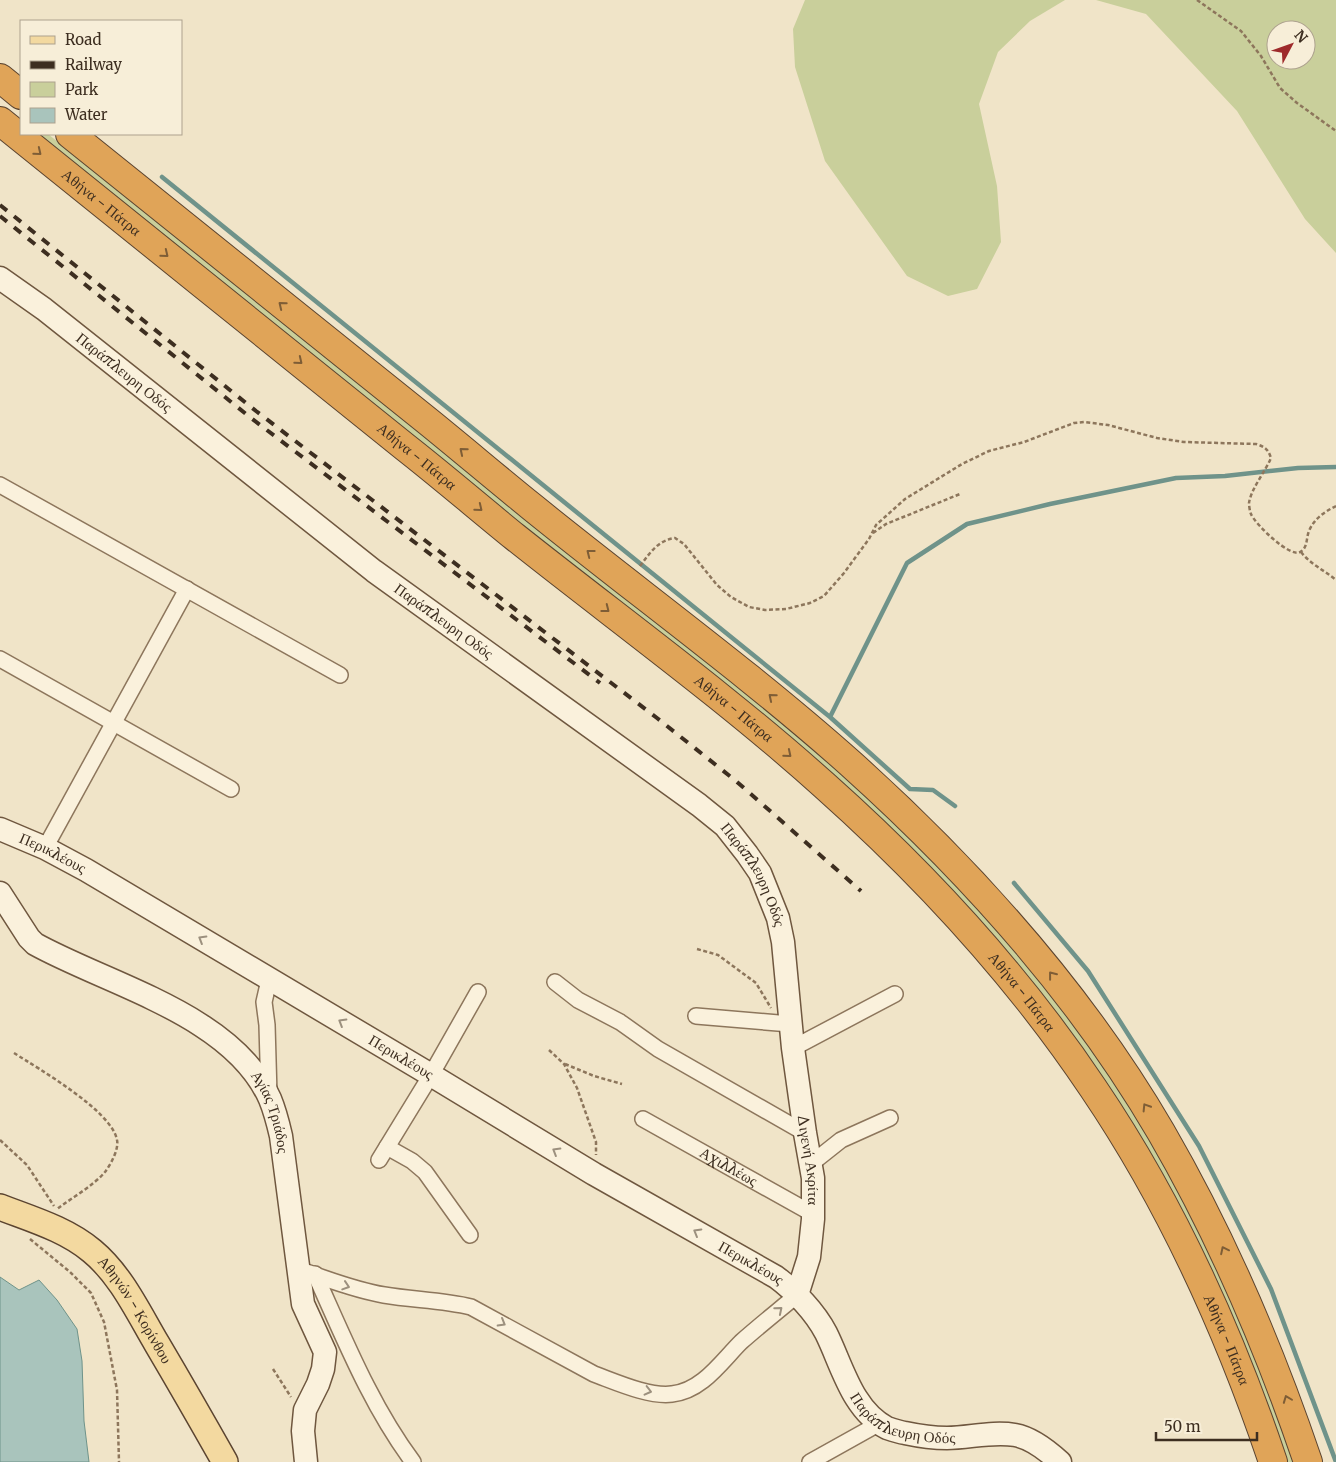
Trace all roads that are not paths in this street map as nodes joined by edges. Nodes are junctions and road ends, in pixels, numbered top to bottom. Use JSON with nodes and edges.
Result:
{"nodes":[{"id":1,"x":0,"y":78,"type":"edge"},
{"id":2,"x":20,"y":94,"type":"edge"},
{"id":3,"x":0,"y":121,"type":"edge"},
{"id":4,"x":71,"y":135,"type":"edge"},
{"id":5,"x":0,"y":278,"type":"edge"},
{"id":6,"x":0,"y":485,"type":"edge"},
{"id":7,"x":186,"y":589,"type":"junction"},
{"id":8,"x":0,"y":659,"type":"edge"},
{"id":9,"x":340,"y":675,"type":"dead end"},
{"id":10,"x":114,"y":722,"type":"junction"},
{"id":11,"x":231,"y":789,"type":"dead end"},
{"id":12,"x":0,"y":828,"type":"edge"},
{"id":13,"x":45,"y":848,"type":"junction"},
{"id":14,"x":0,"y":893,"type":"edge"},
{"id":15,"x":270,"y":980,"type":"junction"},
{"id":16,"x":555,"y":982,"type":"dead end"},
{"id":17,"x":478,"y":992,"type":"dead end"},
{"id":18,"x":895,"y":994,"type":"dead end"},
{"id":19,"x":696,"y":1016,"type":"dead end"},
{"id":20,"x":784,"y":1023,"type":"junction"},
{"id":21,"x":793,"y":1048,"type":"junction"},
{"id":22,"x":432,"y":1075,"type":"junction"},
{"id":23,"x":269,"y":1097,"type":"junction"},
{"id":24,"x":890,"y":1118,"type":"dead end"},
{"id":25,"x":643,"y":1119,"type":"dead end"},
{"id":26,"x":805,"y":1133,"type":"junction"},
{"id":27,"x":812,"y":1163,"type":"junction"},
{"id":28,"x":0,"y":1207,"type":"edge"},
{"id":29,"x":813,"y":1214,"type":"junction"},
{"id":30,"x":470,"y":1235,"type":"dead end"},
{"id":31,"x":307,"y":1272,"type":"junction"},
{"id":32,"x":797,"y":1295,"type":"junction"},
{"id":33,"x":880,"y":1423,"type":"junction"},
{"id":34,"x":225,"y":1462,"type":"edge"},
{"id":35,"x":306,"y":1462,"type":"edge"},
{"id":36,"x":413,"y":1462,"type":"edge"},
{"id":37,"x":810,"y":1462,"type":"edge"},
{"id":38,"x":1060,"y":1462,"type":"edge"},
{"id":39,"x":1272,"y":1462,"type":"edge"},
{"id":40,"x":1308,"y":1462,"type":"edge"}],
"edges":[{"from":1,"to":2,"type":"highway"},
{"from":3,"to":39,"type":"highway","name":"Αθήνα - Πάτρα","one_way":true},
{"from":40,"to":4,"type":"highway","one_way":true},
{"from":5,"to":20,"type":"main road","name":"Παράπλευρη Οδός"},
{"from":6,"to":7,"type":"street"},
{"from":7,"to":9,"type":"street"},
{"from":7,"to":10,"type":"street"},
{"from":8,"to":10,"type":"street"},
{"from":10,"to":11,"type":"street"},
{"from":10,"to":13,"type":"street"},
{"from":12,"to":13,"type":"main road","name":"Περικλέους"},
{"from":15,"to":13,"type":"main road","name":"Περικλέους","one_way":true},
{"from":14,"to":23,"type":"main road","name":"Αγίας Τριάδος"},
{"from":22,"to":15,"type":"main road","name":"Περικλέους","one_way":true},
{"from":15,"to":23,"type":"street"},
{"from":16,"to":26,"type":"street"},
{"from":17,"to":22,"type":"street"},
{"from":18,"to":21,"type":"street"},
{"from":19,"to":20,"type":"street"},
{"from":20,"to":21,"type":"main road","name":"Διγενή Ακρίτα"},
{"from":21,"to":26,"type":"main road","name":"Διγενή Ακρίτα"},
{"from":22,"to":30,"type":"street"},
{"from":32,"to":22,"type":"main road","name":"Περικλέους","one_way":true},
{"from":23,"to":31,"type":"main road","name":"Αγίας Τριάδος"},
{"from":24,"to":27,"type":"street"},
{"from":25,"to":29,"type":"street","name":"Αχιλλέως"},
{"from":26,"to":27,"type":"main road","name":"Διγενή Ακρίτα"},
{"from":27,"to":29,"type":"main road","name":"Διγενή Ακρίτα"},
{"from":28,"to":34,"type":"main road","name":"Αθηνών - Κορίνθου"},
{"from":29,"to":32,"type":"main road","name":"Διγενή Ακρίτα"},
{"from":31,"to":32,"type":"street","one_way":true},
{"from":31,"to":35,"type":"main road","name":"Αγίας Τριάδος"},
{"from":31,"to":36,"type":"street"},
{"from":32,"to":33,"type":"main road","name":"Παράπλευρη Οδός"},
{"from":33,"to":37,"type":"street"},
{"from":33,"to":38,"type":"main road","name":"Παράπλευρη Οδός"}]}
